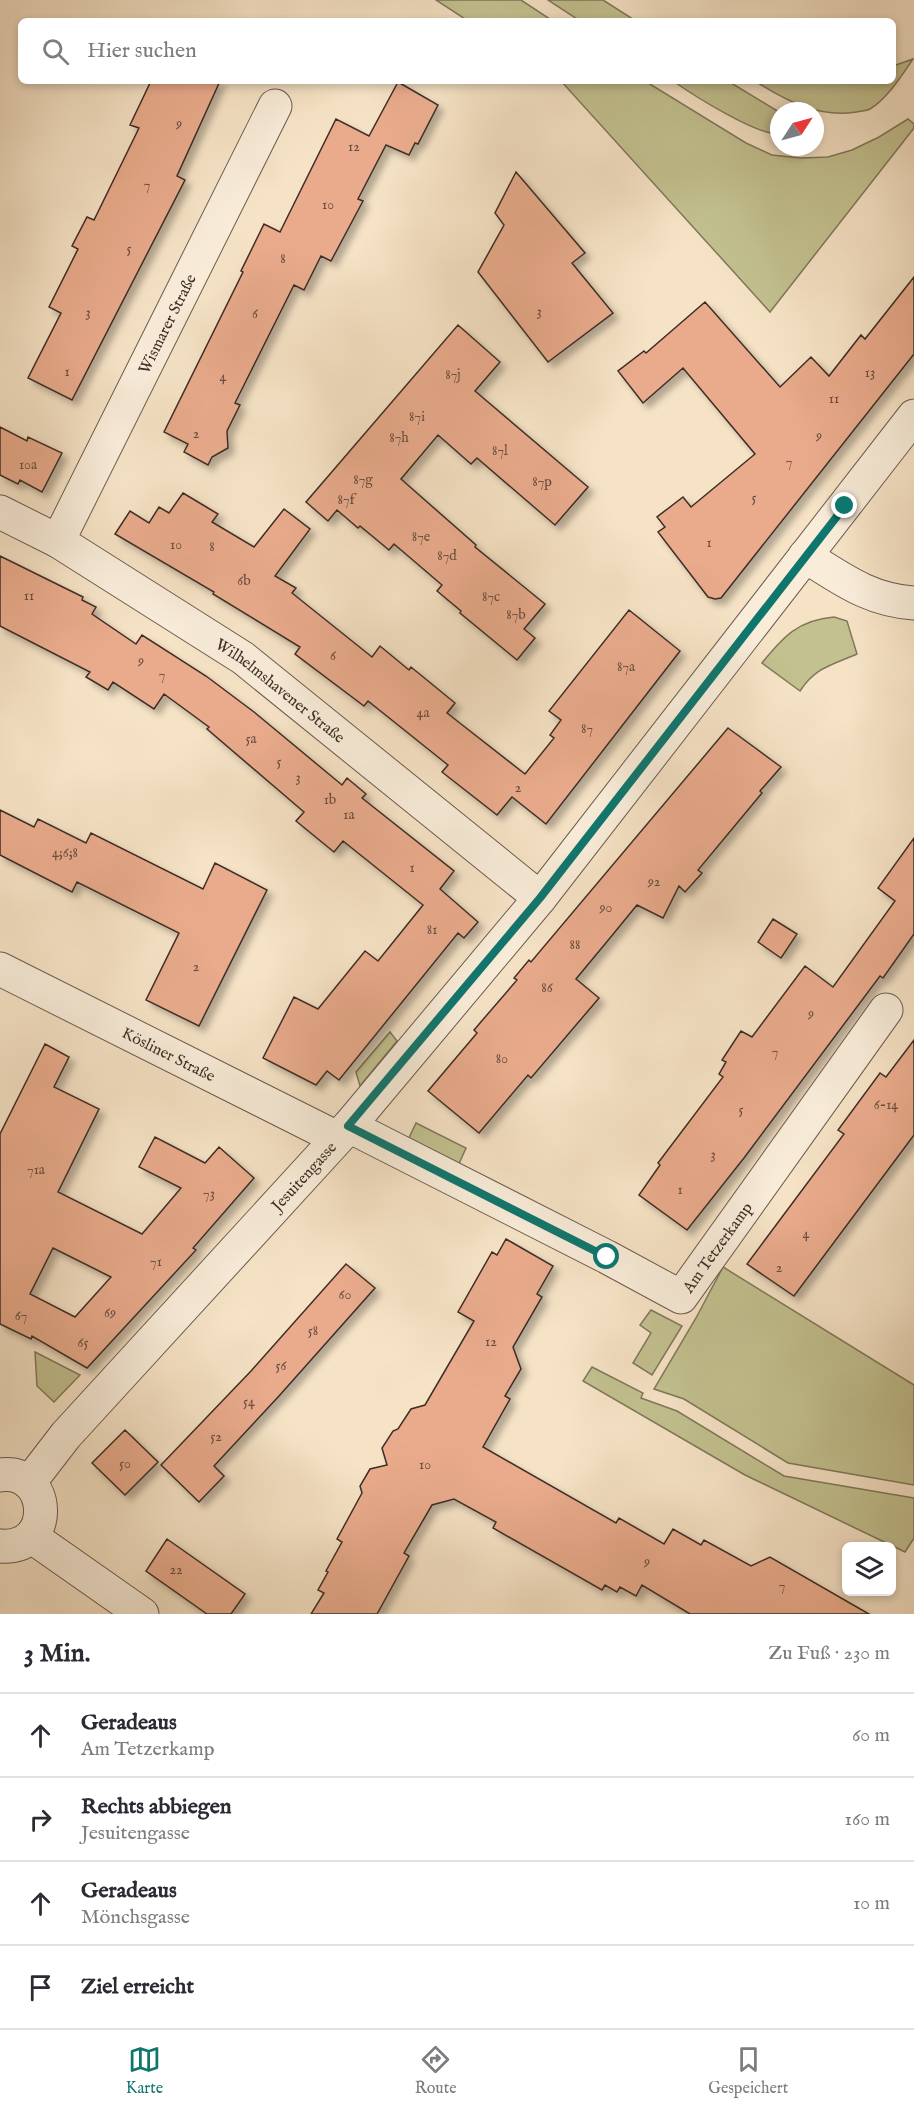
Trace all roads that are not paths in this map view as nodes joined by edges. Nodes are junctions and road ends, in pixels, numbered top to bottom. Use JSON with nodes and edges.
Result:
{"nodes":[{"id":1,"x":274,"y":106,"type":"dead end"},
{"id":2,"x":914,"y":416,"type":"edge"},
{"id":3,"x":0,"y":512,"type":"edge"},
{"id":4,"x":58,"y":541,"type":"junction"},
{"id":5,"x":806,"y":556,"type":"junction"},
{"id":6,"x":914,"y":603,"type":"edge"},
{"id":7,"x":540,"y":898,"type":"junction"},
{"id":8,"x":0,"y":969,"type":"edge"},
{"id":9,"x":886,"y":1010,"type":"dead end"},
{"id":10,"x":343,"y":1132,"type":"junction"},
{"id":11,"x":14,"y":1479,"type":"edge"},
{"id":12,"x":32,"y":1537,"type":"junction"},
{"id":13,"x":0,"y":1546,"type":"edge"},
{"id":14,"x":142,"y":1614,"type":"edge"}],
"edges":[{"from":1,"to":4,"type":"street","name":"Wismarer Straße"},
{"from":2,"to":5,"type":"street","name":"Jesuitengasse"},
{"from":3,"to":4,"type":"street","name":"Wilhelmshavener Straße"},
{"from":4,"to":7,"type":"street","name":"Wilhelmshavener Straße"},
{"from":5,"to":6,"type":"street"},
{"from":5,"to":7,"type":"street","name":"Jesuitengasse"},
{"from":7,"to":10,"type":"street","name":"Jesuitengasse"},
{"from":8,"to":10,"type":"street","name":"Kösliner Straße"},
{"from":9,"to":10,"type":"street","name":"Am Tetzerkamp"},
{"from":10,"to":11,"type":"street","name":"Jesuitengasse"},
{"from":11,"to":12,"type":"street"},
{"from":12,"to":13,"type":"street"},
{"from":12,"to":14,"type":"street"}]}
